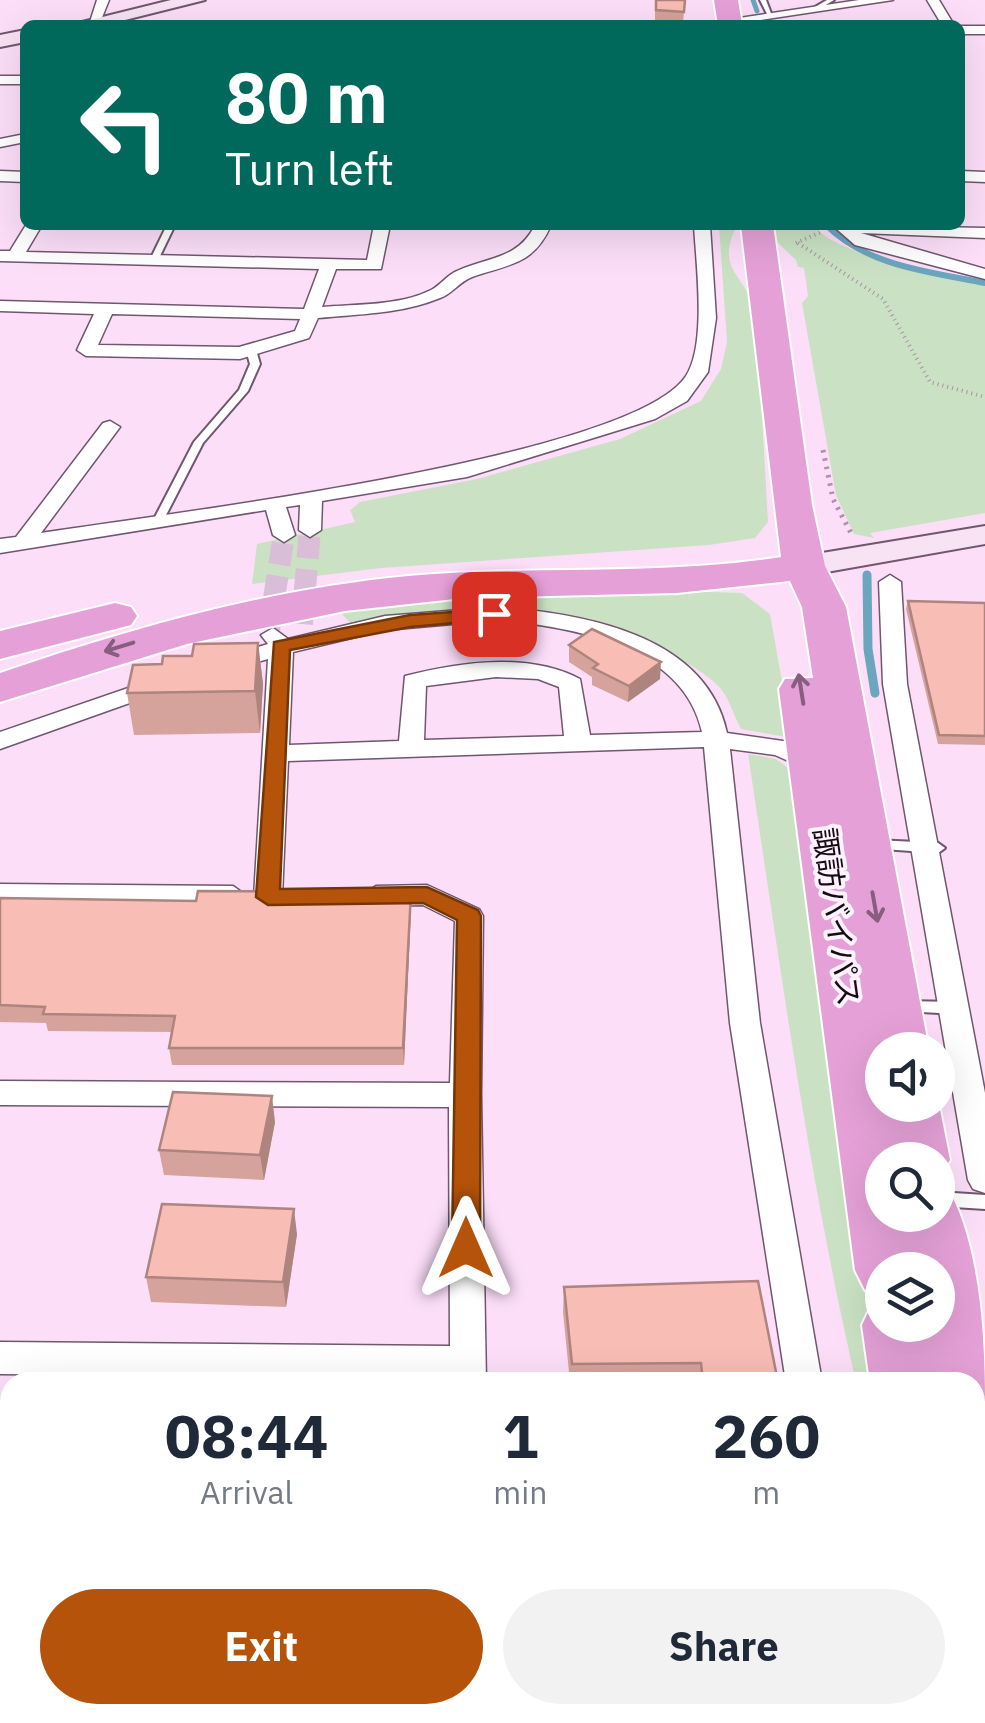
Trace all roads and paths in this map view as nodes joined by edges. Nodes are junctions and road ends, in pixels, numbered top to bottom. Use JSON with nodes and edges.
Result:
{"nodes":[{"id":1,"x":196,"y":0,"type":"edge"},
{"id":2,"x":763,"y":0,"type":"edge"},
{"id":3,"x":831,"y":0,"type":"edge"},
{"id":4,"x":887,"y":0,"type":"edge"},
{"id":5,"x":818,"y":8,"type":"junction"},
{"id":6,"x":729,"y":15,"type":"edge"},
{"id":7,"x":108,"y":20,"type":"edge"},
{"id":8,"x":772,"y":20,"type":"edge"},
{"id":9,"x":30,"y":230,"type":"edge"},
{"id":10,"x":169,"y":230,"type":"edge"},
{"id":11,"x":381,"y":230,"type":"edge"},
{"id":12,"x":541,"y":230,"type":"edge"},
{"id":13,"x":702,"y":230,"type":"edge"},
{"id":14,"x":758,"y":230,"type":"edge"},
{"id":15,"x":848,"y":230,"type":"edge"},
{"id":16,"x":923,"y":230,"type":"edge"},
{"id":17,"x":822,"y":231,"type":"dead end"},
{"id":18,"x":985,"y":233,"type":"edge"},
{"id":19,"x":8,"y":256,"type":"edge"},
{"id":20,"x":154,"y":260,"type":"junction"},
{"id":21,"x":329,"y":264,"type":"junction"},
{"id":22,"x":985,"y":274,"type":"edge"},
{"id":23,"x":0,"y":306,"type":"edge"},
{"id":24,"x":106,"y":309,"type":"junction"},
{"id":25,"x":308,"y":314,"type":"junction"},
{"id":26,"x":251,"y":350,"type":"junction"},
{"id":27,"x":985,"y":397,"type":"edge"},
{"id":28,"x":110,"y":427,"type":"dead end"},
{"id":29,"x":822,"y":446,"type":"dead end"},
{"id":30,"x":311,"y":498,"type":"junction"},
{"id":31,"x":276,"y":505,"type":"junction"},
{"id":32,"x":159,"y":519,"type":"junction"},
{"id":33,"x":310,"y":530,"type":"tunnel mouth"},
{"id":34,"x":985,"y":535,"type":"edge"},
{"id":35,"x":284,"y":536,"type":"tunnel mouth"},
{"id":36,"x":861,"y":540,"type":"dead end"},
{"id":37,"x":23,"y":542,"type":"junction"},
{"id":38,"x":0,"y":546,"type":"edge"},
{"id":39,"x":804,"y":566,"type":"junction"},
{"id":40,"x":890,"y":582,"type":"dead end"},
{"id":41,"x":290,"y":635,"type":"junction"},
{"id":42,"x":0,"y":646,"type":"edge"},
{"id":43,"x":0,"y":688,"type":"edge"},
{"id":44,"x":715,"y":739,"type":"junction"},
{"id":45,"x":0,"y":741,"type":"edge"},
{"id":46,"x":578,"y":744,"type":"junction"},
{"id":47,"x":411,"y":750,"type":"junction"},
{"id":48,"x":279,"y":754,"type":"junction"},
{"id":49,"x":813,"y":764,"type":"junction"},
{"id":50,"x":864,"y":845,"type":"junction"},
{"id":51,"x":932,"y":848,"type":"junction"},
{"id":52,"x":0,"y":894,"type":"edge"},
{"id":53,"x":308,"y":896,"type":"edge"},
{"id":54,"x":347,"y":896,"type":"edge"},
{"id":55,"x":268,"y":897,"type":"junction"},
{"id":56,"x":961,"y":1008,"type":"junction"},
{"id":57,"x":896,"y":1028,"type":"edge"},
{"id":58,"x":0,"y":1093,"type":"edge"},
{"id":59,"x":464,"y":1095,"type":"junction"},
{"id":60,"x":985,"y":1180,"type":"edge"},
{"id":61,"x":955,"y":1200,"type":"edge"},
{"id":62,"x":985,"y":1202,"type":"edge"},
{"id":63,"x":932,"y":1232,"type":"edge"},
{"id":64,"x":885,"y":1252,"type":"edge"},
{"id":65,"x":899,"y":1342,"type":"edge"},
{"id":66,"x":0,"y":1358,"type":"edge"},
{"id":67,"x":468,"y":1372,"type":"edge"},
{"id":68,"x":802,"y":1372,"type":"edge"},
{"id":69,"x":903,"y":1372,"type":"edge"},
{"id":70,"x":956,"y":1372,"type":"edge"}],
"edges":[{"from":1,"to":7,"type":"main road"},
{"from":2,"to":8,"type":"lane"},
{"from":3,"to":5,"type":"lane"},
{"from":4,"to":5,"type":"street"},
{"from":5,"to":8,"type":"street"},
{"from":6,"to":8,"type":"street"},
{"from":9,"to":19,"type":"street"},
{"from":10,"to":20,"type":"lane"},
{"from":11,"to":21,"type":"street"},
{"from":12,"to":25,"type":"street"},
{"from":13,"to":30,"type":"street"},
{"from":14,"to":39,"type":"highway","name":"諏訪バイパス"},
{"from":15,"to":22,"type":"street"},
{"from":16,"to":18,"type":"street"},
{"from":17,"to":27,"type":"path"},
{"from":19,"to":20,"type":"street"},
{"from":20,"to":21,"type":"street"},
{"from":21,"to":25,"type":"street"},
{"from":23,"to":24,"type":"street"},
{"from":24,"to":25,"type":"street"},
{"from":24,"to":26,"type":"street"},
{"from":25,"to":26,"type":"street"},
{"from":26,"to":32,"type":"lane"},
{"from":28,"to":37,"type":"street"},
{"from":29,"to":36,"type":"path"},
{"from":30,"to":31,"type":"street"},
{"from":30,"to":33,"type":"street"},
{"from":31,"to":32,"type":"street"},
{"from":31,"to":35,"type":"street"},
{"from":32,"to":37,"type":"street"},
{"from":34,"to":39,"type":"main road"},
{"from":37,"to":38,"type":"street"},
{"from":39,"to":42,"type":"highway"},
{"from":39,"to":43,"type":"highway","one_way":true},
{"from":49,"to":39,"type":"highway","name":"諏訪バイパス","one_way":true},
{"from":39,"to":50,"type":"highway","name":"諏訪バイパス"},
{"from":40,"to":51,"type":"street"},
{"from":41,"to":44,"type":"street"},
{"from":41,"to":45,"type":"street"},
{"from":41,"to":48,"type":"street"},
{"from":44,"to":46,"type":"street"},
{"from":44,"to":49,"type":"street"},
{"from":44,"to":68,"type":"street"},
{"from":46,"to":47,"type":"street"},
{"from":46,"to":47,"type":"street"},
{"from":47,"to":48,"type":"street"},
{"from":48,"to":55,"type":"street"},
{"from":49,"to":64,"type":"highway","name":"諏訪バイパス"},
{"from":50,"to":51,"type":"lane"},
{"from":50,"to":57,"type":"highway","name":"諏訪バイパス","one_way":true},
{"from":51,"to":56,"type":"street"},
{"from":52,"to":55,"type":"street"},
{"from":53,"to":55,"type":"street"},
{"from":54,"to":59,"type":"street"},
{"from":56,"to":57,"type":"lane"},
{"from":56,"to":60,"type":"street"},
{"from":58,"to":59,"type":"street"},
{"from":59,"to":67,"type":"street"},
{"from":61,"to":62,"type":"lane"},
{"from":63,"to":70,"type":"highway"},
{"from":65,"to":69,"type":"highway"},
{"from":66,"to":67,"type":"street"}]}
